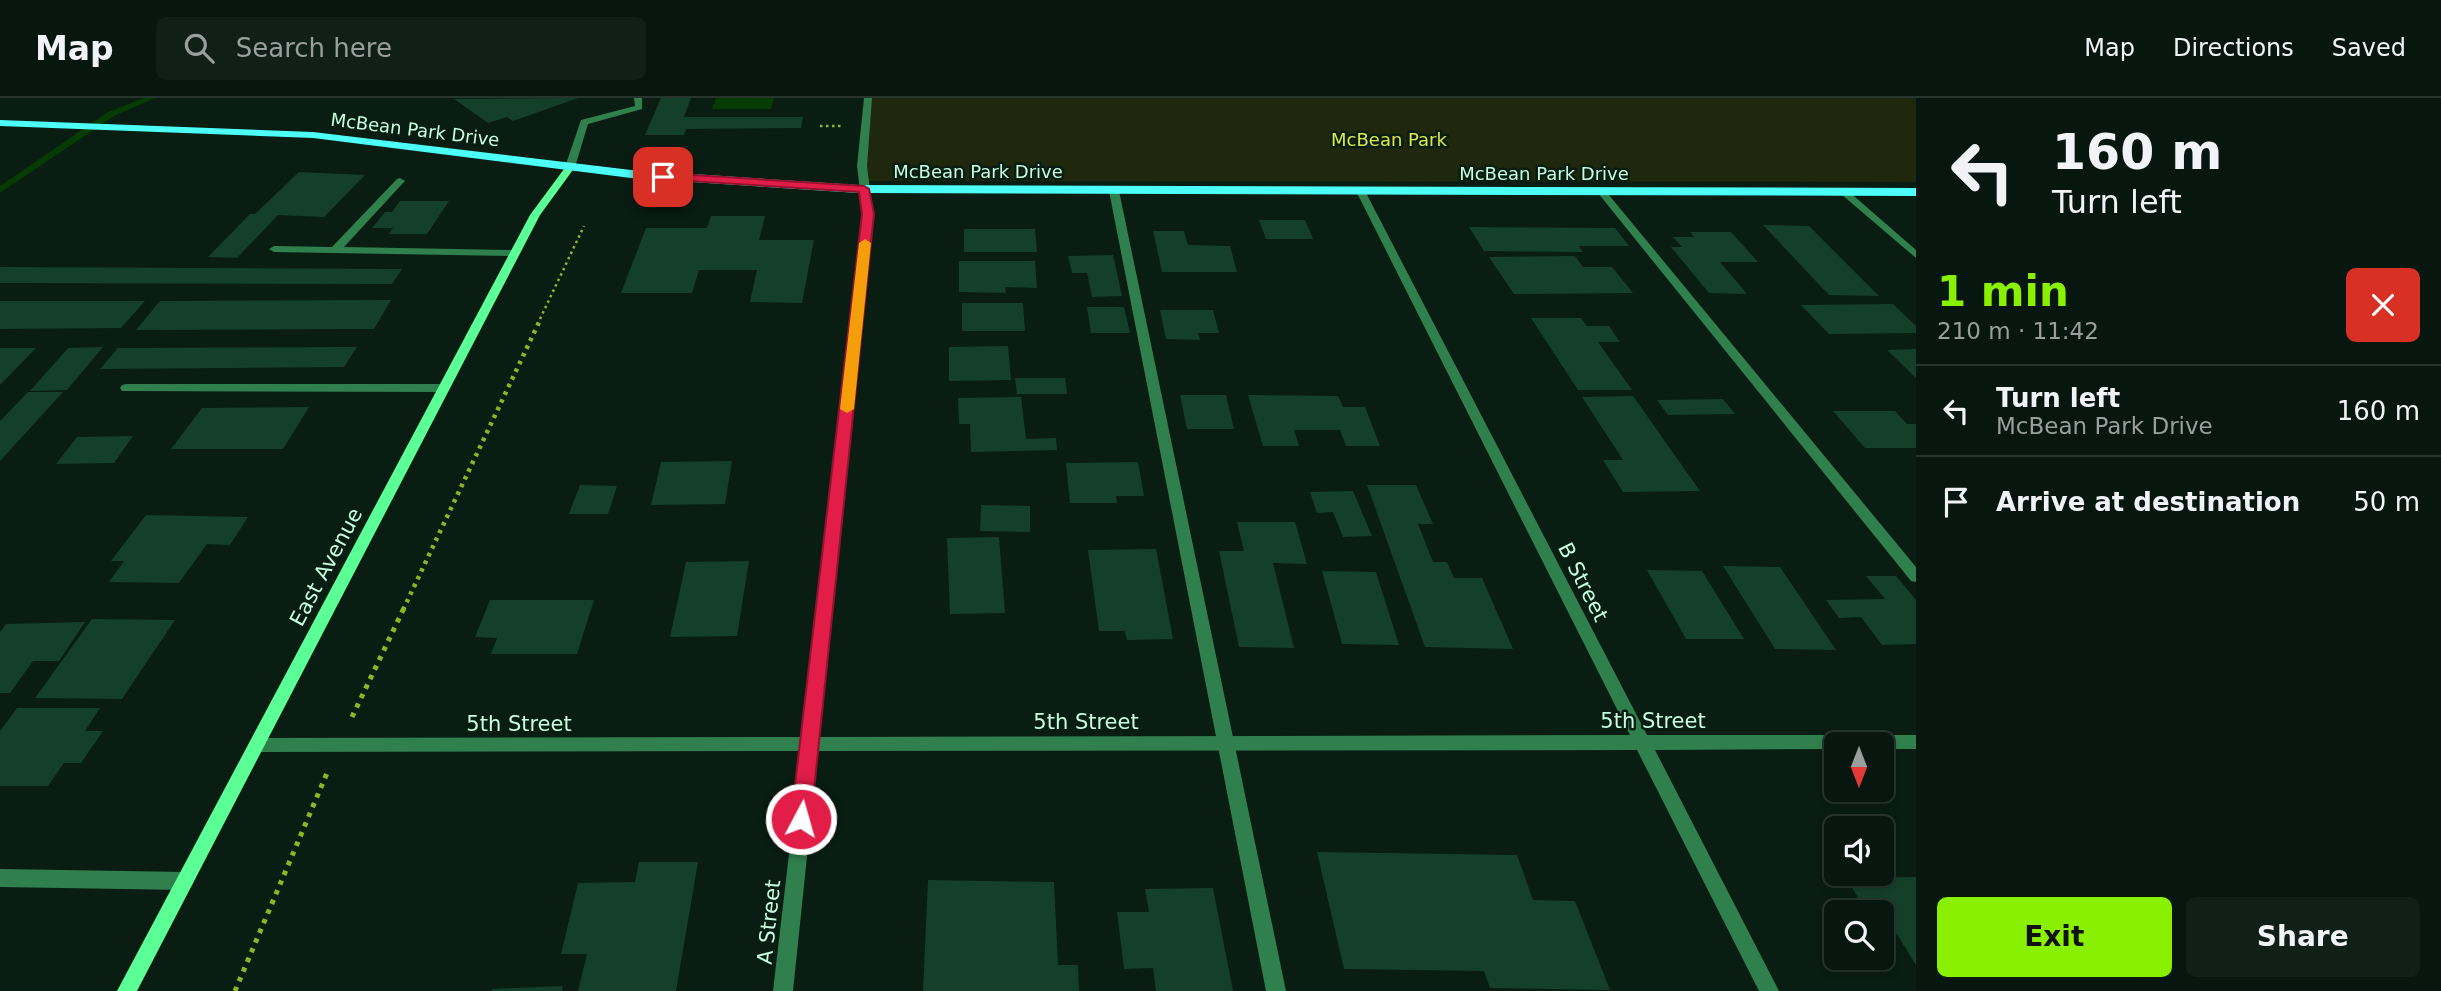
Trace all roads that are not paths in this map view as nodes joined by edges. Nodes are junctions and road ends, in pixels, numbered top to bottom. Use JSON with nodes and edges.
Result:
{"nodes":[{"id":1,"x":638,"y":98,"type":"edge"},
{"id":2,"x":868,"y":98,"type":"edge"},
{"id":3,"x":0,"y":123,"type":"edge"},
{"id":4,"x":570,"y":167,"type":"junction"},
{"id":5,"x":400,"y":181,"type":"dead end"},
{"id":6,"x":864,"y":189,"type":"junction"},
{"id":7,"x":1114,"y":191,"type":"junction"},
{"id":8,"x":1361,"y":191,"type":"junction"},
{"id":9,"x":1601,"y":191,"type":"junction"},
{"id":10,"x":1844,"y":192,"type":"junction"},
{"id":11,"x":1916,"y":192,"type":"edge"},
{"id":12,"x":274,"y":249,"type":"dead end"},
{"id":13,"x":335,"y":250,"type":"junction"},
{"id":14,"x":514,"y":253,"type":"junction"},
{"id":15,"x":1916,"y":255,"type":"edge"},
{"id":16,"x":126,"y":388,"type":"dead end"},
{"id":17,"x":444,"y":388,"type":"junction"},
{"id":18,"x":1916,"y":577,"type":"edge"},
{"id":19,"x":1642,"y":742,"type":"junction"},
{"id":20,"x":1916,"y":742,"type":"edge"},
{"id":21,"x":810,"y":743,"type":"junction"},
{"id":22,"x":1226,"y":743,"type":"junction"},
{"id":23,"x":257,"y":745,"type":"junction"},
{"id":24,"x":0,"y":878,"type":"edge"},
{"id":25,"x":186,"y":881,"type":"junction"},
{"id":26,"x":127,"y":991,"type":"edge"},
{"id":27,"x":783,"y":991,"type":"edge"},
{"id":28,"x":1276,"y":991,"type":"edge"},
{"id":29,"x":1769,"y":991,"type":"edge"}],
"edges":[{"from":1,"to":4,"type":"street"},
{"from":2,"to":6,"type":"street","name":"A Street"},
{"from":3,"to":4,"type":"main road","name":"McBean Park Drive"},
{"from":4,"to":6,"type":"main road","name":"McBean Park Drive"},
{"from":4,"to":14,"type":"street","name":"East Avenue"},
{"from":5,"to":13,"type":"street"},
{"from":6,"to":7,"type":"main road","name":"McBean Park Drive"},
{"from":6,"to":21,"type":"street","name":"A Street"},
{"from":7,"to":8,"type":"main road","name":"McBean Park Drive"},
{"from":7,"to":22,"type":"street"},
{"from":8,"to":9,"type":"main road","name":"McBean Park Drive"},
{"from":8,"to":19,"type":"street","name":"B Street"},
{"from":9,"to":10,"type":"main road","name":"McBean Park Drive"},
{"from":9,"to":18,"type":"street"},
{"from":10,"to":11,"type":"main road","name":"McBean Park Drive"},
{"from":10,"to":15,"type":"street"},
{"from":12,"to":13,"type":"street"},
{"from":13,"to":14,"type":"street"},
{"from":14,"to":17,"type":"street","name":"East Avenue"},
{"from":16,"to":17,"type":"street"},
{"from":17,"to":23,"type":"street","name":"East Avenue"},
{"from":19,"to":20,"type":"street","name":"5th Street"},
{"from":19,"to":22,"type":"street","name":"5th Street"},
{"from":19,"to":29,"type":"street","name":"B Street"},
{"from":21,"to":22,"type":"street","name":"5th Street"},
{"from":21,"to":23,"type":"street","name":"5th Street"},
{"from":21,"to":27,"type":"street","name":"A Street"},
{"from":22,"to":28,"type":"street"},
{"from":23,"to":25,"type":"street","name":"East Avenue"},
{"from":24,"to":25,"type":"street"},
{"from":25,"to":26,"type":"street","name":"East Avenue"}]}
